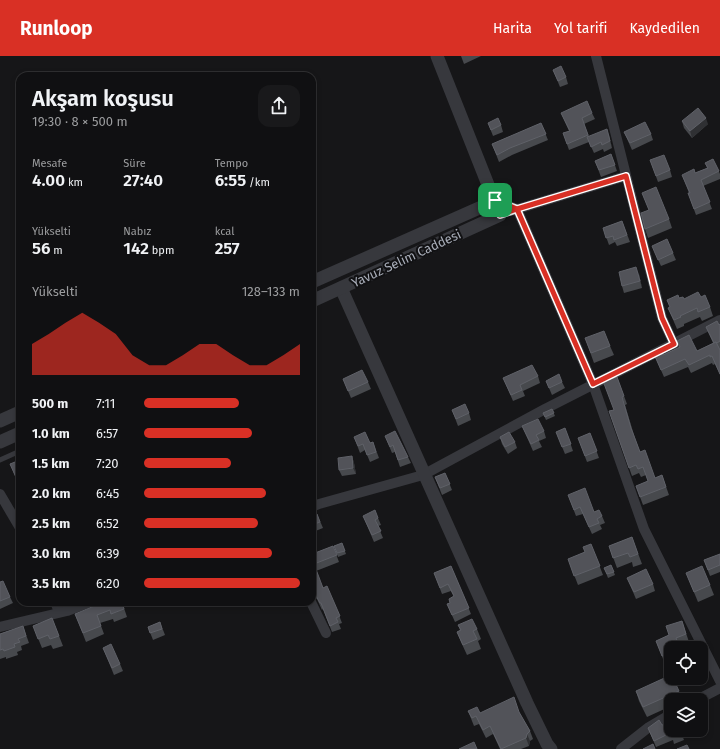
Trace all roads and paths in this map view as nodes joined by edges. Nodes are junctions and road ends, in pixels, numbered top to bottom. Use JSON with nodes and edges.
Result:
{"nodes":[{"id":1,"x":437,"y":56,"type":"edge"},
{"id":2,"x":596,"y":56,"type":"edge"},
{"id":3,"x":626,"y":176,"type":"junction"},
{"id":4,"x":495,"y":200,"type":"junction"},
{"id":5,"x":517,"y":209,"type":"junction"},
{"id":6,"x":500,"y":215,"type":"junction"},
{"id":7,"x":316,"y":280,"type":"edge"},
{"id":8,"x":341,"y":288,"type":"junction"},
{"id":9,"x":316,"y":299,"type":"edge"},
{"id":10,"x":720,"y":320,"type":"edge"},
{"id":11,"x":674,"y":344,"type":"junction"},
{"id":12,"x":593,"y":384,"type":"junction"},
{"id":13,"x":16,"y":414,"type":"edge"},
{"id":14,"x":0,"y":420,"type":"edge"},
{"id":15,"x":16,"y":435,"type":"edge"},
{"id":16,"x":0,"y":442,"type":"edge"},
{"id":17,"x":16,"y":453,"type":"edge"},
{"id":18,"x":0,"y":460,"type":"edge"},
{"id":19,"x":423,"y":475,"type":"junction"},
{"id":20,"x":0,"y":494,"type":"edge"},
{"id":21,"x":316,"y":505,"type":"edge"},
{"id":22,"x":16,"y":521,"type":"edge"},
{"id":23,"x":57,"y":606,"type":"edge"},
{"id":24,"x":78,"y":606,"type":"edge"},
{"id":25,"x":313,"y":606,"type":"edge"},
{"id":26,"x":59,"y":612,"type":"junction"},
{"id":27,"x":0,"y":627,"type":"edge"},
{"id":28,"x":326,"y":633,"type":"dead end"},
{"id":29,"x":720,"y":681,"type":"edge"},
{"id":30,"x":720,"y":688,"type":"edge"},
{"id":31,"x":708,"y":694,"type":"edge"},
{"id":32,"x":664,"y":718,"type":"edge"},
{"id":33,"x":551,"y":749,"type":"edge"},
{"id":34,"x":621,"y":749,"type":"edge"}],
"edges":[{"from":1,"to":4,"type":"street"},
{"from":2,"to":3,"type":"street"},
{"from":3,"to":5,"type":"street"},
{"from":3,"to":11,"type":"street"},
{"from":4,"to":5,"type":"street"},
{"from":4,"to":6,"type":"street"},
{"from":4,"to":7,"type":"street","name":"Yavuz Selim Caddesi"},
{"from":5,"to":6,"type":"street"},
{"from":5,"to":12,"type":"street"},
{"from":6,"to":8,"type":"street","name":"Yavuz Selim Caddesi"},
{"from":8,"to":9,"type":"street","name":"Yavuz Selim Caddesi"},
{"from":8,"to":19,"type":"street"},
{"from":10,"to":11,"type":"street"},
{"from":11,"to":12,"type":"street"},
{"from":12,"to":19,"type":"street"},
{"from":12,"to":29,"type":"street"},
{"from":13,"to":14,"type":"street"},
{"from":15,"to":16,"type":"street"},
{"from":17,"to":18,"type":"lane"},
{"from":19,"to":21,"type":"street"},
{"from":19,"to":33,"type":"street"},
{"from":20,"to":22,"type":"street"},
{"from":23,"to":26,"type":"street"},
{"from":24,"to":26,"type":"street"},
{"from":25,"to":28,"type":"street"},
{"from":26,"to":27,"type":"street"},
{"from":30,"to":31,"type":"street"},
{"from":32,"to":34,"type":"street"}]}
